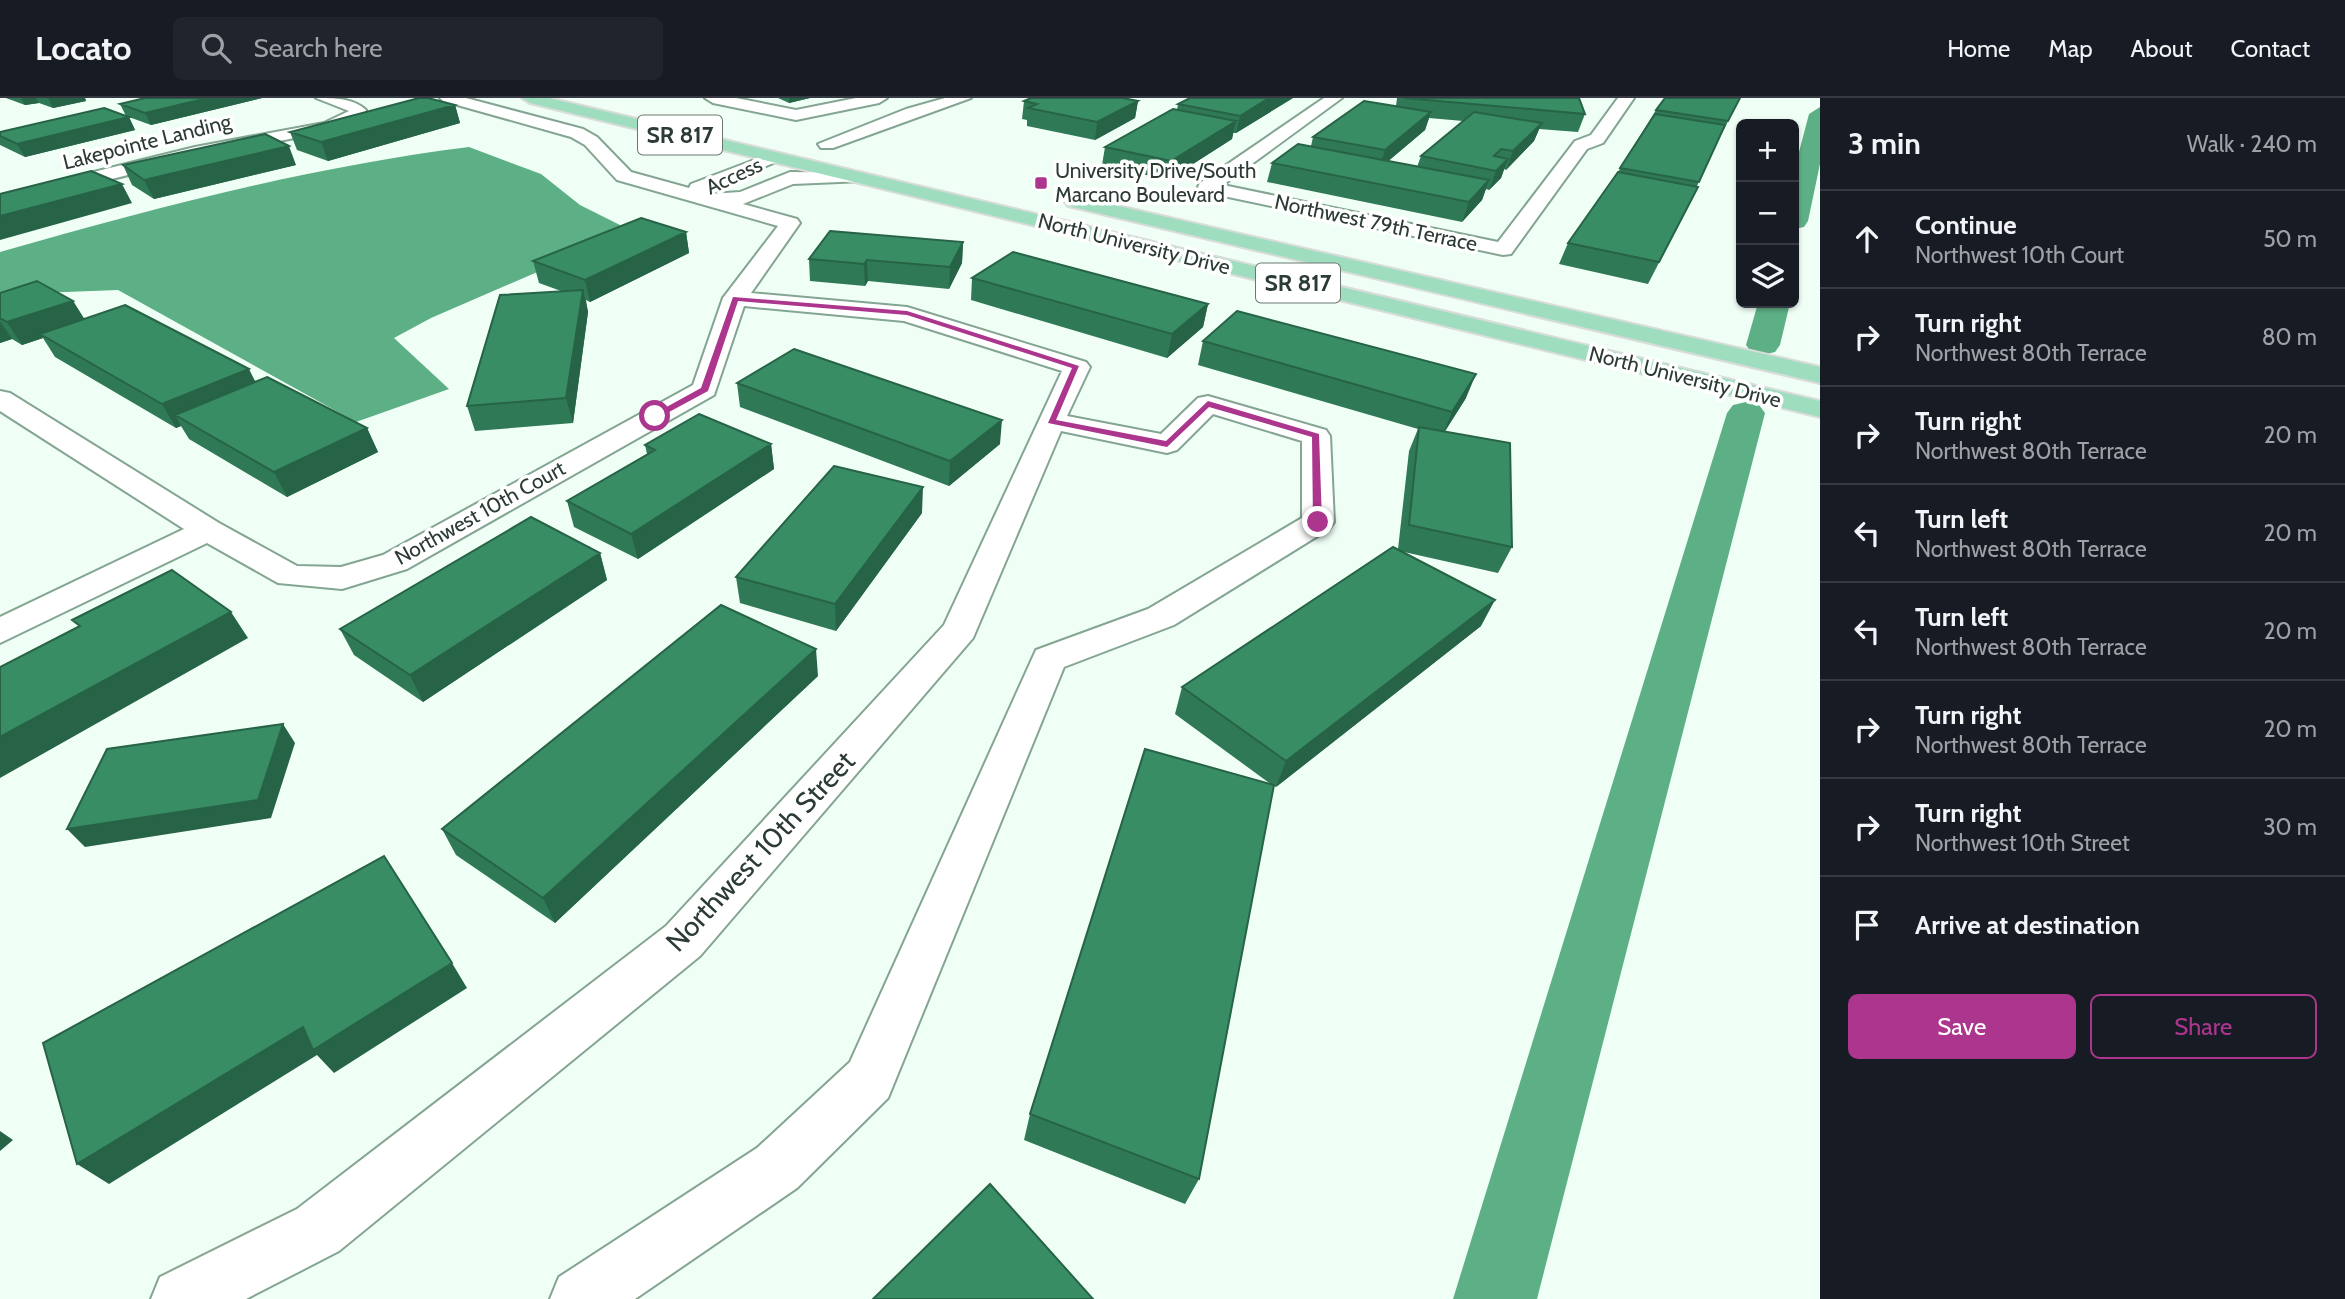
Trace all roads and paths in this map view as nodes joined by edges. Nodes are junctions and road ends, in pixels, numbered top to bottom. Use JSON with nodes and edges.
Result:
{"nodes":[{"id":1,"x":448,"y":98,"type":"edge"},
{"id":2,"x":530,"y":98,"type":"edge"},
{"id":3,"x":713,"y":98,"type":"edge"},
{"id":4,"x":879,"y":98,"type":"edge"},
{"id":5,"x":964,"y":98,"type":"edge"},
{"id":6,"x":1334,"y":98,"type":"edge"},
{"id":7,"x":320,"y":99,"type":"edge"},
{"id":8,"x":1621,"y":103,"type":"edge"},
{"id":9,"x":1597,"y":106,"type":"dead end"},
{"id":10,"x":585,"y":112,"type":"junction"},
{"id":11,"x":812,"y":144,"type":"junction"},
{"id":12,"x":854,"y":151,"type":"dead end"},
{"id":13,"x":776,"y":158,"type":"junction"},
{"id":14,"x":35,"y":174,"type":"dead end"},
{"id":15,"x":856,"y":177,"type":"junction"},
{"id":16,"x":55,"y":187,"type":"junction"},
{"id":17,"x":1054,"y":197,"type":"dead end"},
{"id":18,"x":701,"y":200,"type":"junction"},
{"id":19,"x":0,"y":201,"type":"edge"},
{"id":20,"x":790,"y":223,"type":"joint"},
{"id":21,"x":1169,"y":224,"type":"junction"},
{"id":22,"x":735,"y":298,"type":"junction"},
{"id":23,"x":1820,"y":375,"type":"edge"},
{"id":24,"x":0,"y":399,"type":"edge"},
{"id":25,"x":1820,"y":409,"type":"edge"},
{"id":26,"x":1051,"y":421,"type":"junction"},
{"id":27,"x":208,"y":530,"type":"junction"},
{"id":28,"x":0,"y":631,"type":"edge"},
{"id":29,"x":182,"y":1299,"type":"edge"},
{"id":30,"x":582,"y":1299,"type":"edge"}],
"edges":[{"from":1,"to":18,"type":"street","name":"Access"},
{"from":2,"to":10,"type":"main road","name":"North University Drive","number":"SR 817"},
{"from":3,"to":4,"type":"street"},
{"from":5,"to":11,"type":"street"},
{"from":6,"to":8,"type":"street","name":"Northwest 79th Terrace"},
{"from":7,"to":16,"type":"street"},
{"from":8,"to":9,"type":"street"},
{"from":10,"to":11,"type":"main road"},
{"from":10,"to":13,"type":"main road","name":"North University Drive","number":"SR 817"},
{"from":11,"to":12,"type":"main road"},
{"from":13,"to":15,"type":"main road","name":"North University Drive","number":"SR 817"},
{"from":13,"to":18,"type":"street","name":"Access"},
{"from":13,"to":21,"type":"main road"},
{"from":14,"to":16,"type":"street","name":"Lakepointe Landing"},
{"from":15,"to":18,"type":"street","name":"Access"},
{"from":15,"to":25,"type":"main road","name":"North University Drive","number":"SR 817"},
{"from":16,"to":19,"type":"street"},
{"from":17,"to":21,"type":"main road","name":"North University Drive","number":"SR 817"},
{"from":18,"to":20,"type":"street","name":"Access"},
{"from":20,"to":22,"type":"street","name":"Northwest 10th Court"},
{"from":21,"to":23,"type":"main road","name":"North University Drive","number":"SR 817"},
{"from":22,"to":26,"type":"street","name":"Northwest 10th Street"},
{"from":22,"to":27,"type":"street","name":"Northwest 10th Court"},
{"from":24,"to":27,"type":"street","name":"Northwest 10th Court"},
{"from":26,"to":29,"type":"street","name":"Northwest 10th Street"},
{"from":26,"to":30,"type":"street"},
{"from":27,"to":28,"type":"street"}]}
